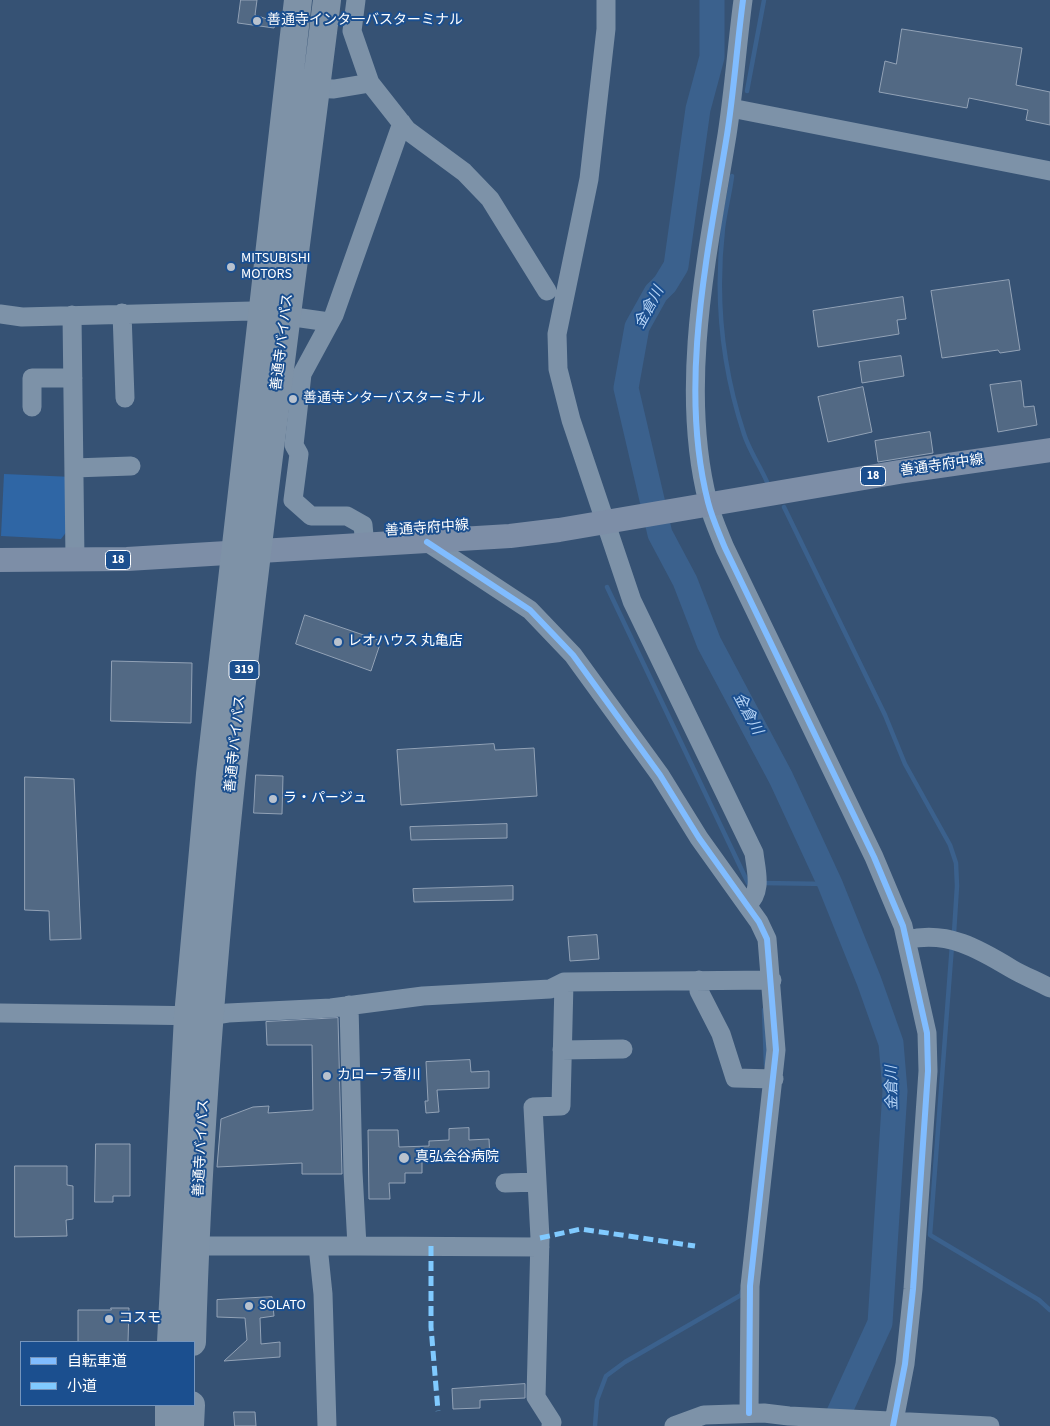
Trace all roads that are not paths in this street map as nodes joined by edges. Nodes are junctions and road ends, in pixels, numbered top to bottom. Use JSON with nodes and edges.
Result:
{"nodes":[{"id":1,"x":298,"y":0,"type":"edge"},
{"id":2,"x":327,"y":0,"type":"edge"},
{"id":3,"x":356,"y":0,"type":"edge"},
{"id":4,"x":606,"y":0,"type":"edge"},
{"id":5,"x":743,"y":0,"type":"edge"},
{"id":6,"x":370,"y":84,"type":"junction"},
{"id":7,"x":288,"y":88,"type":"junction"},
{"id":8,"x":316,"y":89,"type":"junction"},
{"id":9,"x":731,"y":108,"type":"junction"},
{"id":10,"x":402,"y":123,"type":"junction"},
{"id":11,"x":1050,"y":171,"type":"edge"},
{"id":12,"x":547,"y":292,"type":"dead end"},
{"id":13,"x":122,"y":313,"type":"junction"},
{"id":14,"x":275,"y":313,"type":"junction"},
{"id":15,"x":0,"y":314,"type":"edge"},
{"id":16,"x":72,"y":315,"type":"junction"},
{"id":17,"x":330,"y":322,"type":"junction"},
{"id":18,"x":73,"y":378,"type":"junction"},
{"id":19,"x":124,"y":398,"type":"dead end"},
{"id":20,"x":32,"y":407,"type":"dead end"},
{"id":21,"x":1050,"y":450,"type":"edge"},
{"id":22,"x":131,"y":466,"type":"dead end"},
{"id":23,"x":74,"y":468,"type":"junction"},
{"id":24,"x":702,"y":505,"type":"junction"},
{"id":25,"x":612,"y":521,"type":"junction"},
{"id":26,"x":427,"y":542,"type":"junction"},
{"id":27,"x":366,"y":546,"type":"junction"},
{"id":28,"x":246,"y":553,"type":"junction"},
{"id":29,"x":0,"y":560,"type":"edge"},
{"id":30,"x":75,"y":560,"type":"junction"},
{"id":31,"x":754,"y":891,"type":"junction"},
{"id":32,"x":907,"y":940,"type":"junction"},
{"id":33,"x":698,"y":980,"type":"junction"},
{"id":34,"x":772,"y":980,"type":"junction"},
{"id":35,"x":564,"y":982,"type":"junction"},
{"id":36,"x":1050,"y":988,"type":"edge"},
{"id":37,"x":349,"y":1005,"type":"junction"},
{"id":38,"x":0,"y":1013,"type":"edge"},
{"id":39,"x":198,"y":1016,"type":"junction"},
{"id":40,"x":623,"y":1049,"type":"dead end"},
{"id":41,"x":562,"y":1050,"type":"junction"},
{"id":42,"x":769,"y":1079,"type":"junction"},
{"id":43,"x":537,"y":1182,"type":"junction"},
{"id":44,"x":505,"y":1183,"type":"dead end"},
{"id":45,"x":196,"y":1246,"type":"junction"},
{"id":46,"x":318,"y":1246,"type":"junction"},
{"id":47,"x":358,"y":1246,"type":"junction"},
{"id":48,"x":540,"y":1248,"type":"junction"},
{"id":49,"x":171,"y":1341,"type":"edge"},
{"id":50,"x":192,"y":1341,"type":"edge"},
{"id":51,"x":169,"y":1406,"type":"edge"},
{"id":52,"x":191,"y":1406,"type":"edge"},
{"id":53,"x":749,"y":1413,"type":"junction"},
{"id":54,"x":892,"y":1422,"type":"edge"},
{"id":55,"x":169,"y":1426,"type":"edge"},
{"id":56,"x":190,"y":1426,"type":"edge"},
{"id":57,"x":327,"y":1426,"type":"edge"},
{"id":58,"x":551,"y":1426,"type":"edge"},
{"id":59,"x":674,"y":1426,"type":"edge"},
{"id":60,"x":990,"y":1426,"type":"edge"}],
"edges":[{"from":1,"to":7,"type":"highway","name":"善通寺バイパス","number":"319"},
{"from":2,"to":8,"type":"highway","name":"善通寺バイパス","number":"319"},
{"from":3,"to":6,"type":"street"},
{"from":4,"to":25,"type":"street"},
{"from":5,"to":9,"type":"street"},
{"from":6,"to":8,"type":"street"},
{"from":6,"to":10,"type":"street"},
{"from":7,"to":8,"type":"street"},
{"from":7,"to":14,"type":"highway","name":"善通寺バイパス","number":"319"},
{"from":8,"to":14,"type":"highway","name":"善通寺バイパス","number":"319"},
{"from":9,"to":11,"type":"street"},
{"from":9,"to":24,"type":"street"},
{"from":10,"to":12,"type":"street"},
{"from":10,"to":17,"type":"street"},
{"from":13,"to":14,"type":"street"},
{"from":13,"to":16,"type":"street"},
{"from":13,"to":19,"type":"street"},
{"from":14,"to":17,"type":"street"},
{"from":14,"to":28,"type":"highway","name":"善通寺バイパス","number":"319"},
{"from":15,"to":16,"type":"street"},
{"from":16,"to":18,"type":"street"},
{"from":17,"to":27,"type":"street"},
{"from":18,"to":20,"type":"street"},
{"from":18,"to":23,"type":"street"},
{"from":21,"to":24,"type":"main road","name":"善通寺府中線","number":"18"},
{"from":22,"to":23,"type":"street"},
{"from":23,"to":30,"type":"street"},
{"from":24,"to":25,"type":"main road","name":"善通寺府中線","number":"18"},
{"from":24,"to":32,"type":"street"},
{"from":25,"to":26,"type":"main road","name":"善通寺府中線","number":"18"},
{"from":25,"to":31,"type":"street"},
{"from":26,"to":27,"type":"main road","name":"善通寺府中線","number":"18"},
{"from":26,"to":31,"type":"street"},
{"from":27,"to":28,"type":"main road","name":"善通寺府中線","number":"18"},
{"from":28,"to":30,"type":"main road","name":"善通寺府中線","number":"18"},
{"from":28,"to":39,"type":"highway","name":"善通寺バイパス","number":"319"},
{"from":29,"to":30,"type":"main road","name":"善通寺府中線","number":"18"},
{"from":31,"to":34,"type":"street"},
{"from":32,"to":36,"type":"street"},
{"from":32,"to":54,"type":"street"},
{"from":33,"to":34,"type":"street"},
{"from":33,"to":35,"type":"street"},
{"from":33,"to":42,"type":"street"},
{"from":34,"to":42,"type":"street"},
{"from":35,"to":37,"type":"street"},
{"from":35,"to":41,"type":"street"},
{"from":37,"to":39,"type":"street"},
{"from":37,"to":47,"type":"street"},
{"from":38,"to":39,"type":"street"},
{"from":39,"to":45,"type":"highway","name":"善通寺バイパス","number":"319"},
{"from":39,"to":49,"type":"highway","name":"善通寺バイパス","number":"319"},
{"from":40,"to":41,"type":"street"},
{"from":41,"to":43,"type":"street"},
{"from":42,"to":53,"type":"street"},
{"from":43,"to":44,"type":"street"},
{"from":43,"to":48,"type":"street"},
{"from":45,"to":46,"type":"street"},
{"from":45,"to":50,"type":"highway","name":"善通寺バイパス","number":"319"},
{"from":46,"to":47,"type":"street"},
{"from":46,"to":57,"type":"street"},
{"from":47,"to":48,"type":"street"},
{"from":48,"to":58,"type":"street"},
{"from":51,"to":55,"type":"highway"},
{"from":52,"to":56,"type":"highway"},
{"from":53,"to":54,"type":"street"},
{"from":53,"to":59,"type":"street"},
{"from":54,"to":60,"type":"street"}]}
